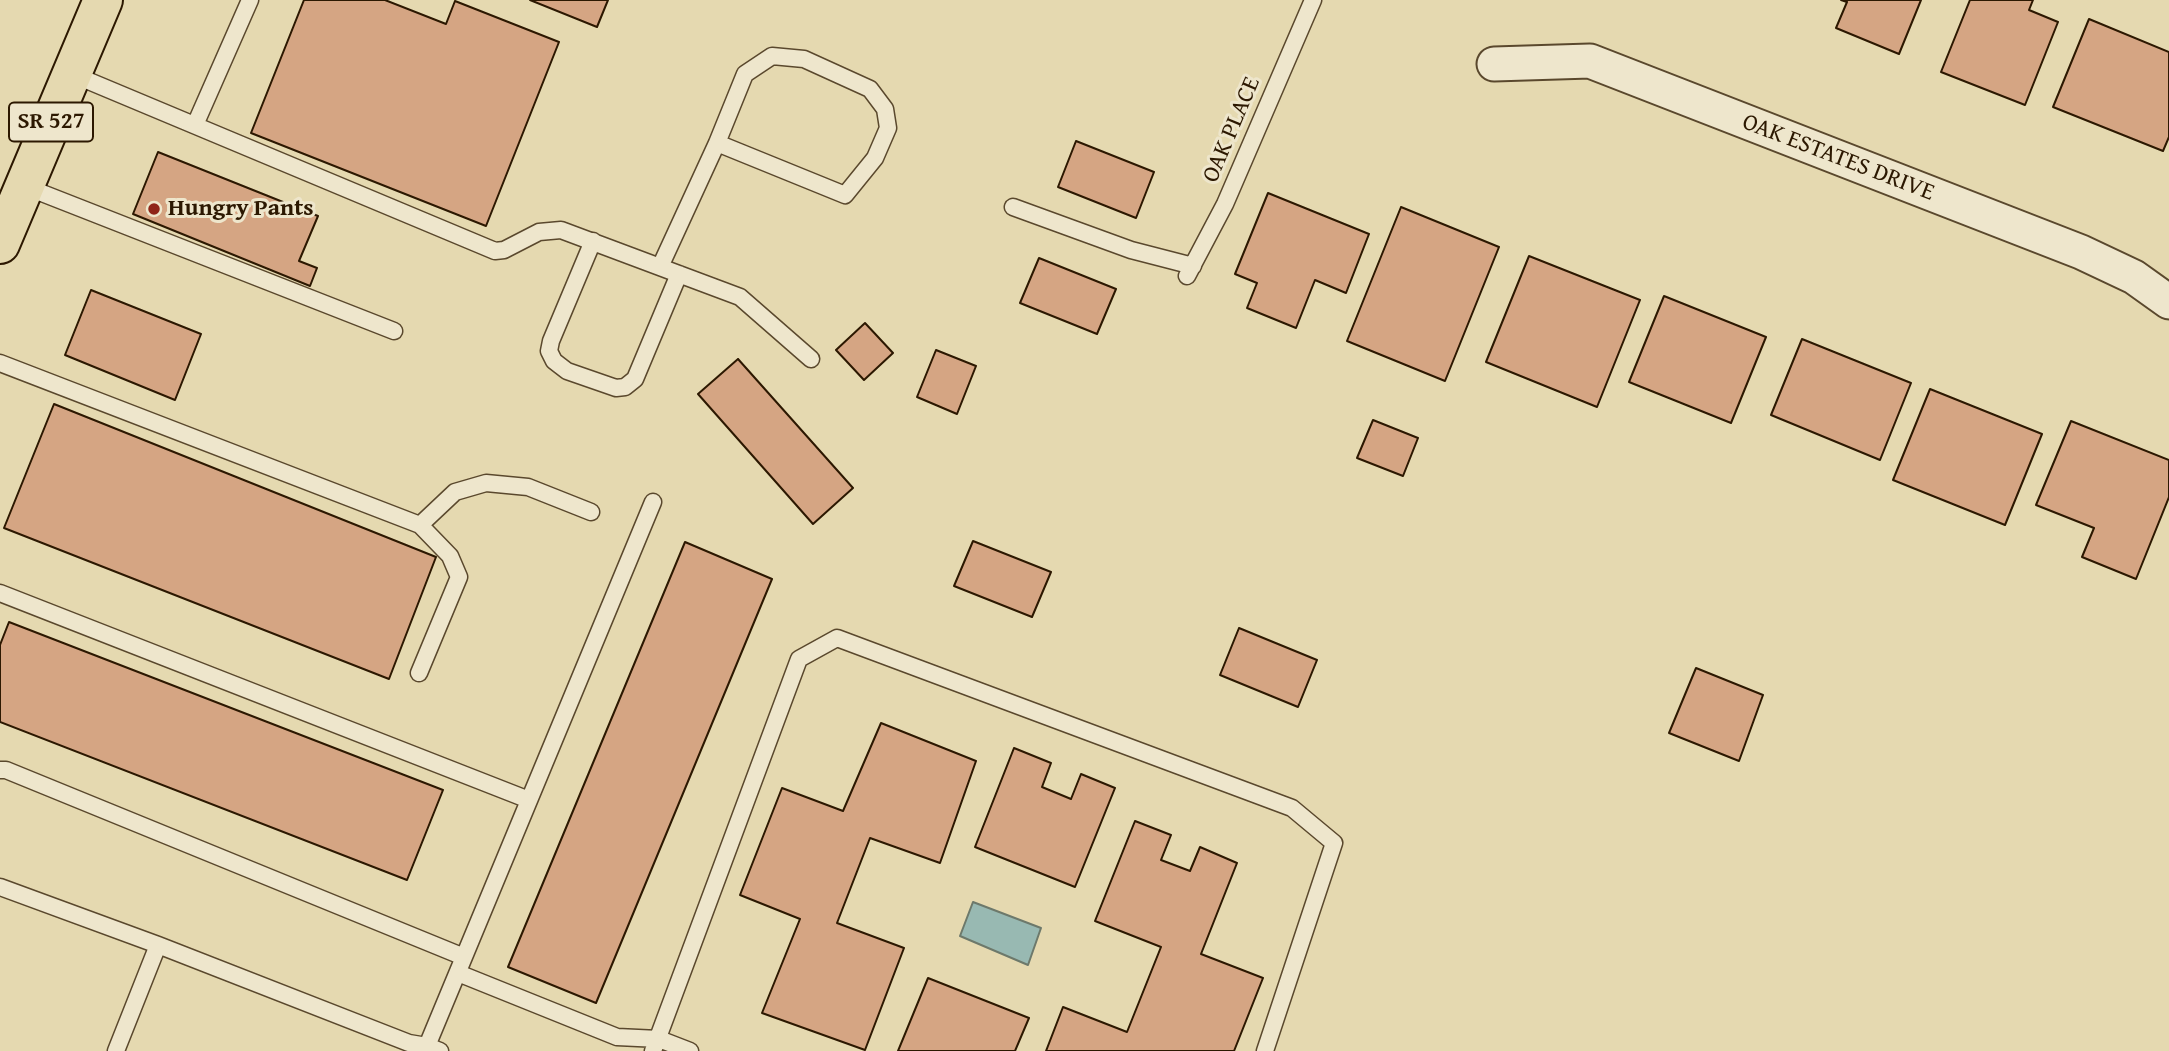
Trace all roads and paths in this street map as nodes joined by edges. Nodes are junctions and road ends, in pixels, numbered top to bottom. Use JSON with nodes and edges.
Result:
{"nodes":[{"id":1,"x":103,"y":0,"type":"edge"},
{"id":2,"x":250,"y":0,"type":"edge"},
{"id":3,"x":1313,"y":0,"type":"edge"},
{"id":4,"x":1494,"y":64,"type":"dead end"},
{"id":5,"x":72,"y":74,"type":"junction"},
{"id":6,"x":195,"y":125,"type":"junction"},
{"id":7,"x":717,"y":143,"type":"junction"},
{"id":8,"x":24,"y":186,"type":"junction"},
{"id":9,"x":1013,"y":207,"type":"dead end"},
{"id":10,"x":593,"y":242,"type":"junction"},
{"id":11,"x":0,"y":244,"type":"edge"},
{"id":12,"x":660,"y":267,"type":"junction"},
{"id":13,"x":679,"y":274,"type":"junction"},
{"id":14,"x":2169,"y":302,"type":"edge"},
{"id":15,"x":394,"y":331,"type":"dead end"},
{"id":16,"x":811,"y":359,"type":"dead end"},
{"id":17,"x":0,"y":363,"type":"edge"},
{"id":18,"x":653,"y":502,"type":"dead end"},
{"id":19,"x":591,"y":512,"type":"dead end"},
{"id":20,"x":420,"y":525,"type":"junction"},
{"id":21,"x":0,"y":593,"type":"edge"},
{"id":22,"x":419,"y":673,"type":"dead end"},
{"id":23,"x":0,"y":770,"type":"edge"},
{"id":24,"x":529,"y":800,"type":"junction"},
{"id":25,"x":0,"y":887,"type":"edge"},
{"id":26,"x":158,"y":945,"type":"junction"},
{"id":27,"x":464,"y":957,"type":"junction"},
{"id":28,"x":458,"y":973,"type":"junction"},
{"id":29,"x":656,"y":1045,"type":"edge"},
{"id":30,"x":434,"y":1048,"type":"edge"},
{"id":31,"x":116,"y":1051,"type":"edge"},
{"id":32,"x":690,"y":1051,"type":"edge"},
{"id":33,"x":1265,"y":1051,"type":"edge"}],
"edges":[{"from":1,"to":5,"type":"main road","number":"SR 527"},
{"from":2,"to":6,"type":"lane"},
{"from":3,"to":9,"type":"lane","name":"OAK PLACE"},
{"from":4,"to":14,"type":"street","name":"OAK ESTATES DRIVE"},
{"from":5,"to":6,"type":"lane"},
{"from":5,"to":8,"type":"main road","number":"SR 527"},
{"from":6,"to":10,"type":"lane"},
{"from":7,"to":7,"type":"lane"},
{"from":7,"to":12,"type":"lane"},
{"from":8,"to":11,"type":"main road","number":"SR 527"},
{"from":8,"to":15,"type":"lane"},
{"from":10,"to":12,"type":"lane"},
{"from":10,"to":13,"type":"lane"},
{"from":12,"to":13,"type":"lane"},
{"from":13,"to":16,"type":"lane"},
{"from":17,"to":20,"type":"lane"},
{"from":18,"to":24,"type":"lane"},
{"from":19,"to":20,"type":"lane"},
{"from":20,"to":22,"type":"lane"},
{"from":21,"to":24,"type":"lane"},
{"from":23,"to":27,"type":"lane"},
{"from":24,"to":27,"type":"lane"},
{"from":25,"to":26,"type":"lane"},
{"from":26,"to":30,"type":"lane"},
{"from":26,"to":31,"type":"lane"},
{"from":27,"to":28,"type":"lane"},
{"from":28,"to":29,"type":"lane"},
{"from":28,"to":30,"type":"lane"},
{"from":29,"to":32,"type":"lane"},
{"from":29,"to":33,"type":"lane"}]}
